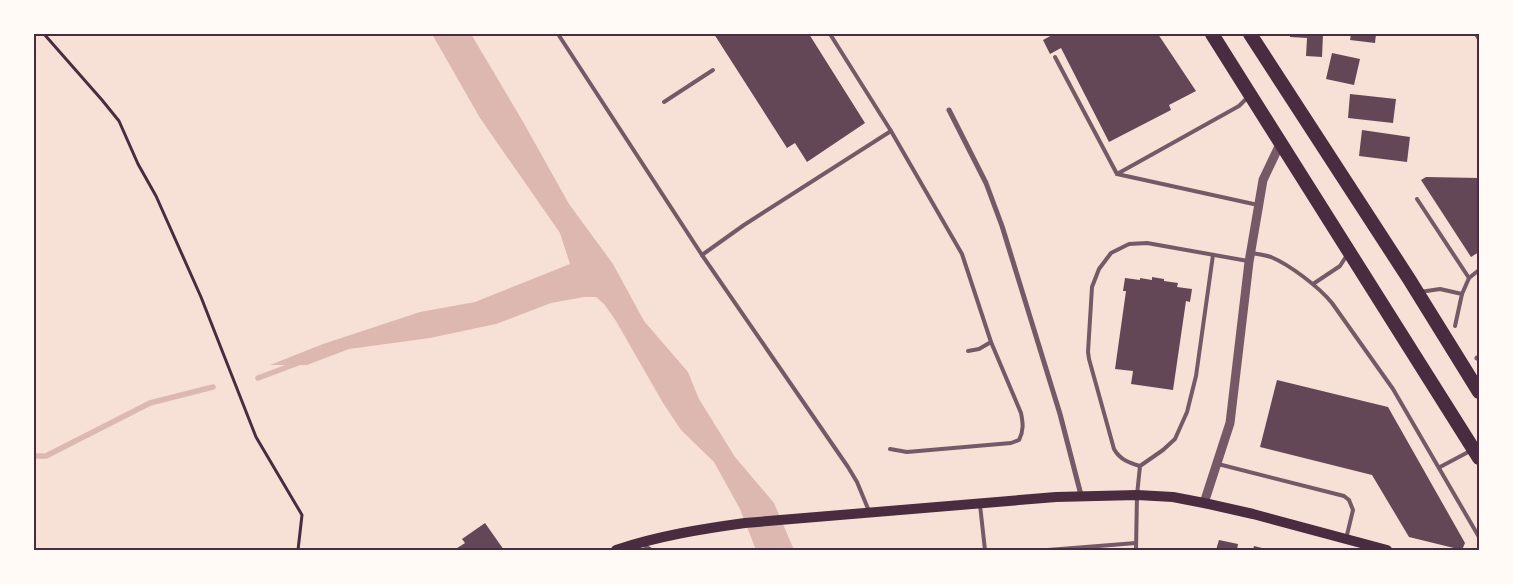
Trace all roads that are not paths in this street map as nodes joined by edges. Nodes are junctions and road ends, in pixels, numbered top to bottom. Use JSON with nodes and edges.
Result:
{"nodes":[{"id":1,"x":558,"y":34,"type":"edge"},
{"id":2,"x":830,"y":34,"type":"edge"},
{"id":3,"x":1212,"y":34,"type":"edge"},
{"id":4,"x":1250,"y":34,"type":"edge"},
{"id":5,"x":1476,"y":34,"type":"edge"},
{"id":6,"x":1479,"y":39,"type":"edge"},
{"id":7,"x":1055,"y":57,"type":"dead end"},
{"id":8,"x":713,"y":70,"type":"dead end"},
{"id":9,"x":1250,"y":94,"type":"junction"},
{"id":10,"x":664,"y":102,"type":"dead end"},
{"id":11,"x":949,"y":110,"type":"dead end"},
{"id":12,"x":891,"y":131,"type":"junction"},
{"id":13,"x":1281,"y":142,"type":"junction"},
{"id":14,"x":1117,"y":174,"type":"junction"},
{"id":15,"x":1417,"y":199,"type":"dead end"},
{"id":16,"x":1258,"y":205,"type":"junction"},
{"id":17,"x":1349,"y":251,"type":"junction"},
{"id":18,"x":702,"y":255,"type":"junction"},
{"id":19,"x":1213,"y":255,"type":"junction"},
{"id":20,"x":1250,"y":258,"type":"junction"},
{"id":21,"x":1479,"y":270,"type":"edge"},
{"id":22,"x":1469,"y":278,"type":"junction"},
{"id":23,"x":1313,"y":284,"type":"junction"},
{"id":24,"x":1417,"y":293,"type":"junction"},
{"id":25,"x":1462,"y":294,"type":"junction"},
{"id":26,"x":1455,"y":326,"type":"dead end"},
{"id":27,"x":991,"y":342,"type":"junction"},
{"id":28,"x":968,"y":351,"type":"dead end"},
{"id":29,"x":1479,"y":392,"type":"edge"},
{"id":30,"x":890,"y":449,"type":"dead end"},
{"id":31,"x":1476,"y":454,"type":"edge"},
{"id":32,"x":1218,"y":464,"type":"junction"},
{"id":33,"x":1140,"y":466,"type":"junction"},
{"id":34,"x":1440,"y":468,"type":"junction"},
{"id":35,"x":1081,"y":495,"type":"junction"},
{"id":36,"x":1137,"y":495,"type":"junction"},
{"id":37,"x":980,"y":503,"type":"junction"},
{"id":38,"x":1204,"y":503,"type":"junction"},
{"id":39,"x":869,"y":512,"type":"junction"},
{"id":40,"x":1479,"y":537,"type":"edge"},
{"id":41,"x":1346,"y":539,"type":"junction"},
{"id":42,"x":639,"y":542,"type":"junction"},
{"id":43,"x":1136,"y":543,"type":"junction"},
{"id":44,"x":1361,"y":547,"type":"edge"},
{"id":45,"x":616,"y":550,"type":"edge"},
{"id":46,"x":651,"y":550,"type":"edge"},
{"id":47,"x":985,"y":550,"type":"edge"},
{"id":48,"x":1048,"y":550,"type":"edge"},
{"id":49,"x":1136,"y":550,"type":"edge"},
{"id":50,"x":1387,"y":550,"type":"edge"}],
"edges":[{"from":1,"to":18,"type":"lane"},
{"from":2,"to":12,"type":"lane"},
{"from":3,"to":9,"type":"highway"},
{"from":4,"to":24,"type":"highway"},
{"from":5,"to":6,"type":"lane"},
{"from":7,"to":14,"type":"lane"},
{"from":8,"to":10,"type":"lane"},
{"from":9,"to":13,"type":"highway"},
{"from":9,"to":14,"type":"lane"},
{"from":11,"to":35,"type":"street"},
{"from":12,"to":18,"type":"lane"},
{"from":12,"to":27,"type":"lane"},
{"from":13,"to":16,"type":"street"},
{"from":13,"to":17,"type":"highway"},
{"from":14,"to":16,"type":"lane"},
{"from":15,"to":22,"type":"lane"},
{"from":16,"to":20,"type":"street"},
{"from":17,"to":23,"type":"lane"},
{"from":17,"to":31,"type":"highway"},
{"from":18,"to":39,"type":"lane"},
{"from":19,"to":20,"type":"lane"},
{"from":19,"to":33,"type":"lane"},
{"from":19,"to":33,"type":"lane"},
{"from":20,"to":23,"type":"lane"},
{"from":20,"to":32,"type":"street"},
{"from":21,"to":22,"type":"lane"},
{"from":22,"to":25,"type":"lane"},
{"from":23,"to":34,"type":"lane"},
{"from":24,"to":25,"type":"lane"},
{"from":24,"to":29,"type":"highway"},
{"from":25,"to":26,"type":"lane"},
{"from":27,"to":28,"type":"lane"},
{"from":27,"to":30,"type":"lane"},
{"from":31,"to":34,"type":"lane"},
{"from":32,"to":38,"type":"street"},
{"from":32,"to":41,"type":"lane"},
{"from":33,"to":36,"type":"lane"},
{"from":34,"to":40,"type":"lane"},
{"from":35,"to":36,"type":"main road"},
{"from":35,"to":37,"type":"main road"},
{"from":36,"to":38,"type":"main road"},
{"from":36,"to":43,"type":"lane"},
{"from":37,"to":39,"type":"main road"},
{"from":37,"to":47,"type":"lane"},
{"from":38,"to":41,"type":"main road"},
{"from":39,"to":42,"type":"main road"},
{"from":41,"to":44,"type":"main road"},
{"from":42,"to":45,"type":"main road"},
{"from":42,"to":46,"type":"lane"},
{"from":43,"to":48,"type":"lane"},
{"from":43,"to":49,"type":"lane"},
{"from":44,"to":50,"type":"main road"}]}
